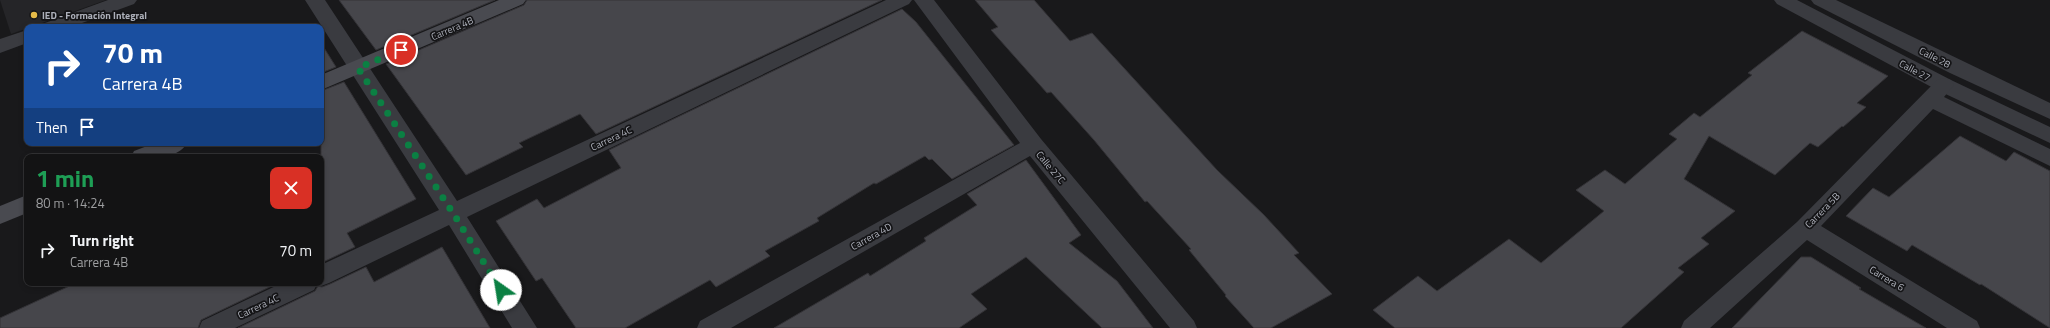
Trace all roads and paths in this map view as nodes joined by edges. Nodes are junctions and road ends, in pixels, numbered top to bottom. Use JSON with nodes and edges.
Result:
{"nodes":[{"id":1,"x":127,"y":0,"type":"edge"},
{"id":2,"x":315,"y":0,"type":"edge"},
{"id":3,"x":516,"y":0,"type":"edge"},
{"id":4,"x":902,"y":0,"type":"edge"},
{"id":5,"x":924,"y":0,"type":"edge"},
{"id":6,"x":1783,"y":0,"type":"edge"},
{"id":7,"x":1821,"y":0,"type":"edge"},
{"id":8,"x":60,"y":24,"type":"edge"},
{"id":9,"x":24,"y":37,"type":"edge"},
{"id":10,"x":0,"y":46,"type":"edge"},
{"id":11,"x":358,"y":68,"type":"junction"},
{"id":12,"x":324,"y":82,"type":"edge"},
{"id":13,"x":1937,"y":92,"type":"junction"},
{"id":14,"x":2050,"y":112,"type":"edge"},
{"id":15,"x":2050,"y":136,"type":"edge"},
{"id":16,"x":1033,"y":145,"type":"junction"},
{"id":17,"x":169,"y":146,"type":"edge"},
{"id":18,"x":149,"y":154,"type":"edge"},
{"id":19,"x":2050,"y":158,"type":"edge"},
{"id":20,"x":24,"y":205,"type":"edge"},
{"id":21,"x":453,"y":213,"type":"junction"},
{"id":22,"x":0,"y":215,"type":"edge"},
{"id":23,"x":1805,"y":228,"type":"junction"},
{"id":24,"x":324,"y":275,"type":"edge"},
{"id":25,"x":299,"y":286,"type":"edge"},
{"id":26,"x":211,"y":328,"type":"edge"},
{"id":27,"x":525,"y":328,"type":"edge"},
{"id":28,"x":709,"y":328,"type":"edge"},
{"id":29,"x":1185,"y":328,"type":"edge"},
{"id":30,"x":1693,"y":328,"type":"edge"},
{"id":31,"x":1968,"y":328,"type":"edge"}],
"edges":[{"from":1,"to":8,"type":"street"},
{"from":2,"to":11,"type":"street"},
{"from":3,"to":11,"type":"street","name":"Carrera 4B"},
{"from":4,"to":21,"type":"street","name":"Carrera 4C"},
{"from":5,"to":16,"type":"street","name":"Calle 27C"},
{"from":6,"to":13,"type":"lane","name":"Calle 27"},
{"from":7,"to":14,"type":"street","name":"Calle 28"},
{"from":9,"to":10,"type":"street"},
{"from":11,"to":12,"type":"street","name":"Carrera 4B"},
{"from":11,"to":21,"type":"street"},
{"from":13,"to":15,"type":"lane","name":"Calle 27"},
{"from":13,"to":19,"type":"street","name":"Calle 27"},
{"from":13,"to":23,"type":"street","name":"Carrera 5B"},
{"from":16,"to":28,"type":"street","name":"Carrera 4D"},
{"from":16,"to":29,"type":"street","name":"Calle 27C"},
{"from":17,"to":18,"type":"street"},
{"from":20,"to":22,"type":"street"},
{"from":21,"to":24,"type":"street","name":"Carrera 4C"},
{"from":21,"to":27,"type":"street"},
{"from":23,"to":30,"type":"street","name":"Carrera 5B"},
{"from":23,"to":31,"type":"street","name":"Carrera 6"},
{"from":25,"to":26,"type":"street","name":"Carrera 4C"}]}
